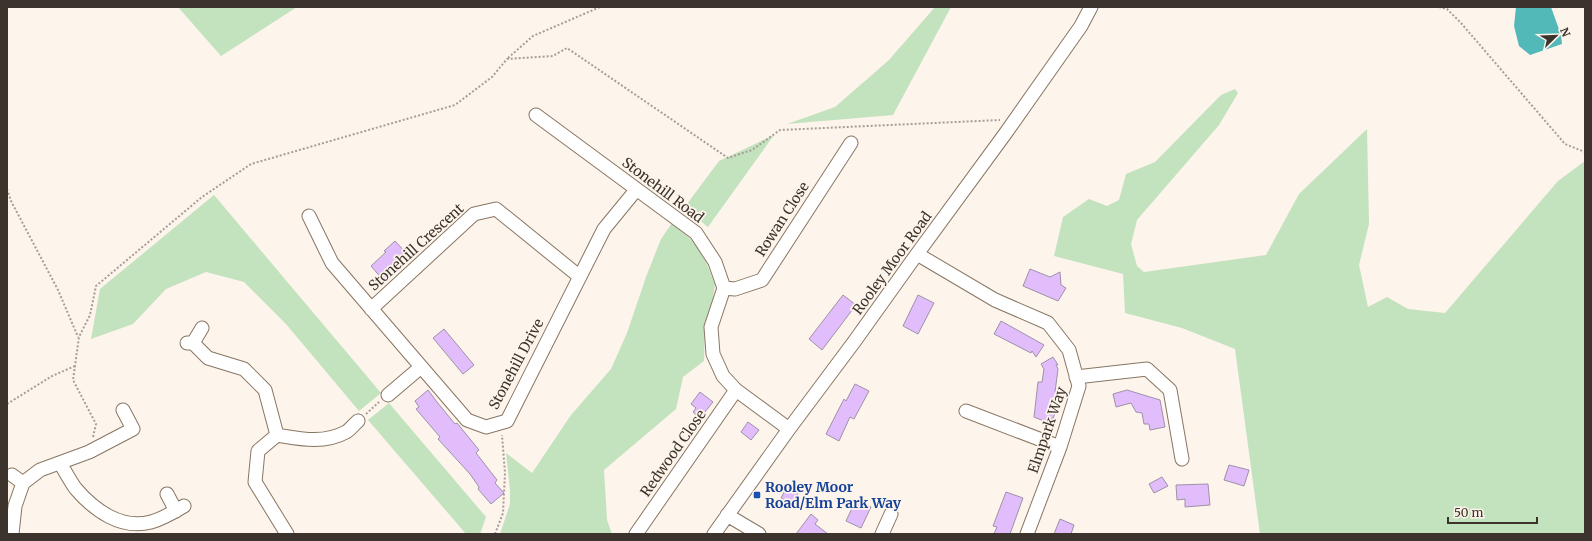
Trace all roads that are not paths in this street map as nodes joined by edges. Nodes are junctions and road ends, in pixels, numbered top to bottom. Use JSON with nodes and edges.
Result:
{"nodes":[{"id":1,"x":1091,"y":7,"type":"edge"},
{"id":2,"x":536,"y":115,"type":"dead end"},
{"id":3,"x":851,"y":143,"type":"dead end"},
{"id":4,"x":636,"y":190,"type":"junction"},
{"id":5,"x":309,"y":216,"type":"dead end"},
{"id":6,"x":917,"y":254,"type":"junction"},
{"id":7,"x":580,"y":277,"type":"junction"},
{"id":8,"x":724,"y":288,"type":"junction"},
{"id":9,"x":371,"y":309,"type":"junction"},
{"id":10,"x":202,"y":328,"type":"dead end"},
{"id":11,"x":421,"y":367,"type":"junction"},
{"id":12,"x":1076,"y":377,"type":"junction"},
{"id":13,"x":736,"y":390,"type":"junction"},
{"id":14,"x":388,"y":395,"type":"road end"},
{"id":15,"x":123,"y":410,"type":"dead end"},
{"id":16,"x":966,"y":411,"type":"dead end"},
{"id":17,"x":358,"y":421,"type":"road end"},
{"id":18,"x":789,"y":429,"type":"junction"},
{"id":19,"x":277,"y":435,"type":"junction"},
{"id":20,"x":1060,"y":447,"type":"junction"},
{"id":21,"x":1182,"y":459,"type":"dead end"},
{"id":22,"x":60,"y":463,"type":"junction"},
{"id":23,"x":12,"y":475,"type":"dead end"},
{"id":24,"x":23,"y":483,"type":"junction"},
{"id":25,"x":167,"y":494,"type":"dead end"},
{"id":26,"x":891,"y":514,"type":"dead end"},
{"id":27,"x":727,"y":516,"type":"junction"},
{"id":28,"x":12,"y":534,"type":"edge"},
{"id":29,"x":287,"y":534,"type":"edge"},
{"id":30,"x":636,"y":534,"type":"edge"},
{"id":31,"x":714,"y":534,"type":"edge"},
{"id":32,"x":759,"y":534,"type":"edge"},
{"id":33,"x":882,"y":534,"type":"edge"},
{"id":34,"x":1027,"y":534,"type":"edge"}],
"edges":[{"from":1,"to":6,"type":"street","name":"Rooley Moor Road"},
{"from":2,"to":4,"type":"street","name":"Stonehill Road"},
{"from":3,"to":8,"type":"street","name":"Rowan Close"},
{"from":4,"to":7,"type":"street","name":"Stonehill Drive"},
{"from":4,"to":8,"type":"street","name":"Stonehill Road"},
{"from":5,"to":9,"type":"street","name":"Stonehill Drive"},
{"from":6,"to":12,"type":"street","name":"Elmpark Way"},
{"from":6,"to":18,"type":"street","name":"Rooley Moor Road"},
{"from":7,"to":9,"type":"street","name":"Stonehill Crescent"},
{"from":7,"to":11,"type":"street","name":"Stonehill Drive"},
{"from":8,"to":13,"type":"street"},
{"from":9,"to":11,"type":"street","name":"Stonehill Drive"},
{"from":10,"to":19,"type":"street"},
{"from":11,"to":14,"type":"street"},
{"from":12,"to":20,"type":"street","name":"Elmpark Way"},
{"from":12,"to":21,"type":"street"},
{"from":13,"to":18,"type":"street"},
{"from":13,"to":30,"type":"street","name":"Redwood Close"},
{"from":15,"to":22,"type":"street"},
{"from":16,"to":20,"type":"street"},
{"from":17,"to":19,"type":"street"},
{"from":18,"to":27,"type":"street","name":"Rooley Moor Road"},
{"from":19,"to":29,"type":"street"},
{"from":20,"to":34,"type":"street","name":"Elmpark Way"},
{"from":22,"to":24,"type":"street"},
{"from":22,"to":25,"type":"street"},
{"from":23,"to":24,"type":"street"},
{"from":24,"to":28,"type":"street"},
{"from":26,"to":33,"type":"street"},
{"from":27,"to":31,"type":"street","name":"Rooley Moor Road"},
{"from":27,"to":32,"type":"street"}]}
